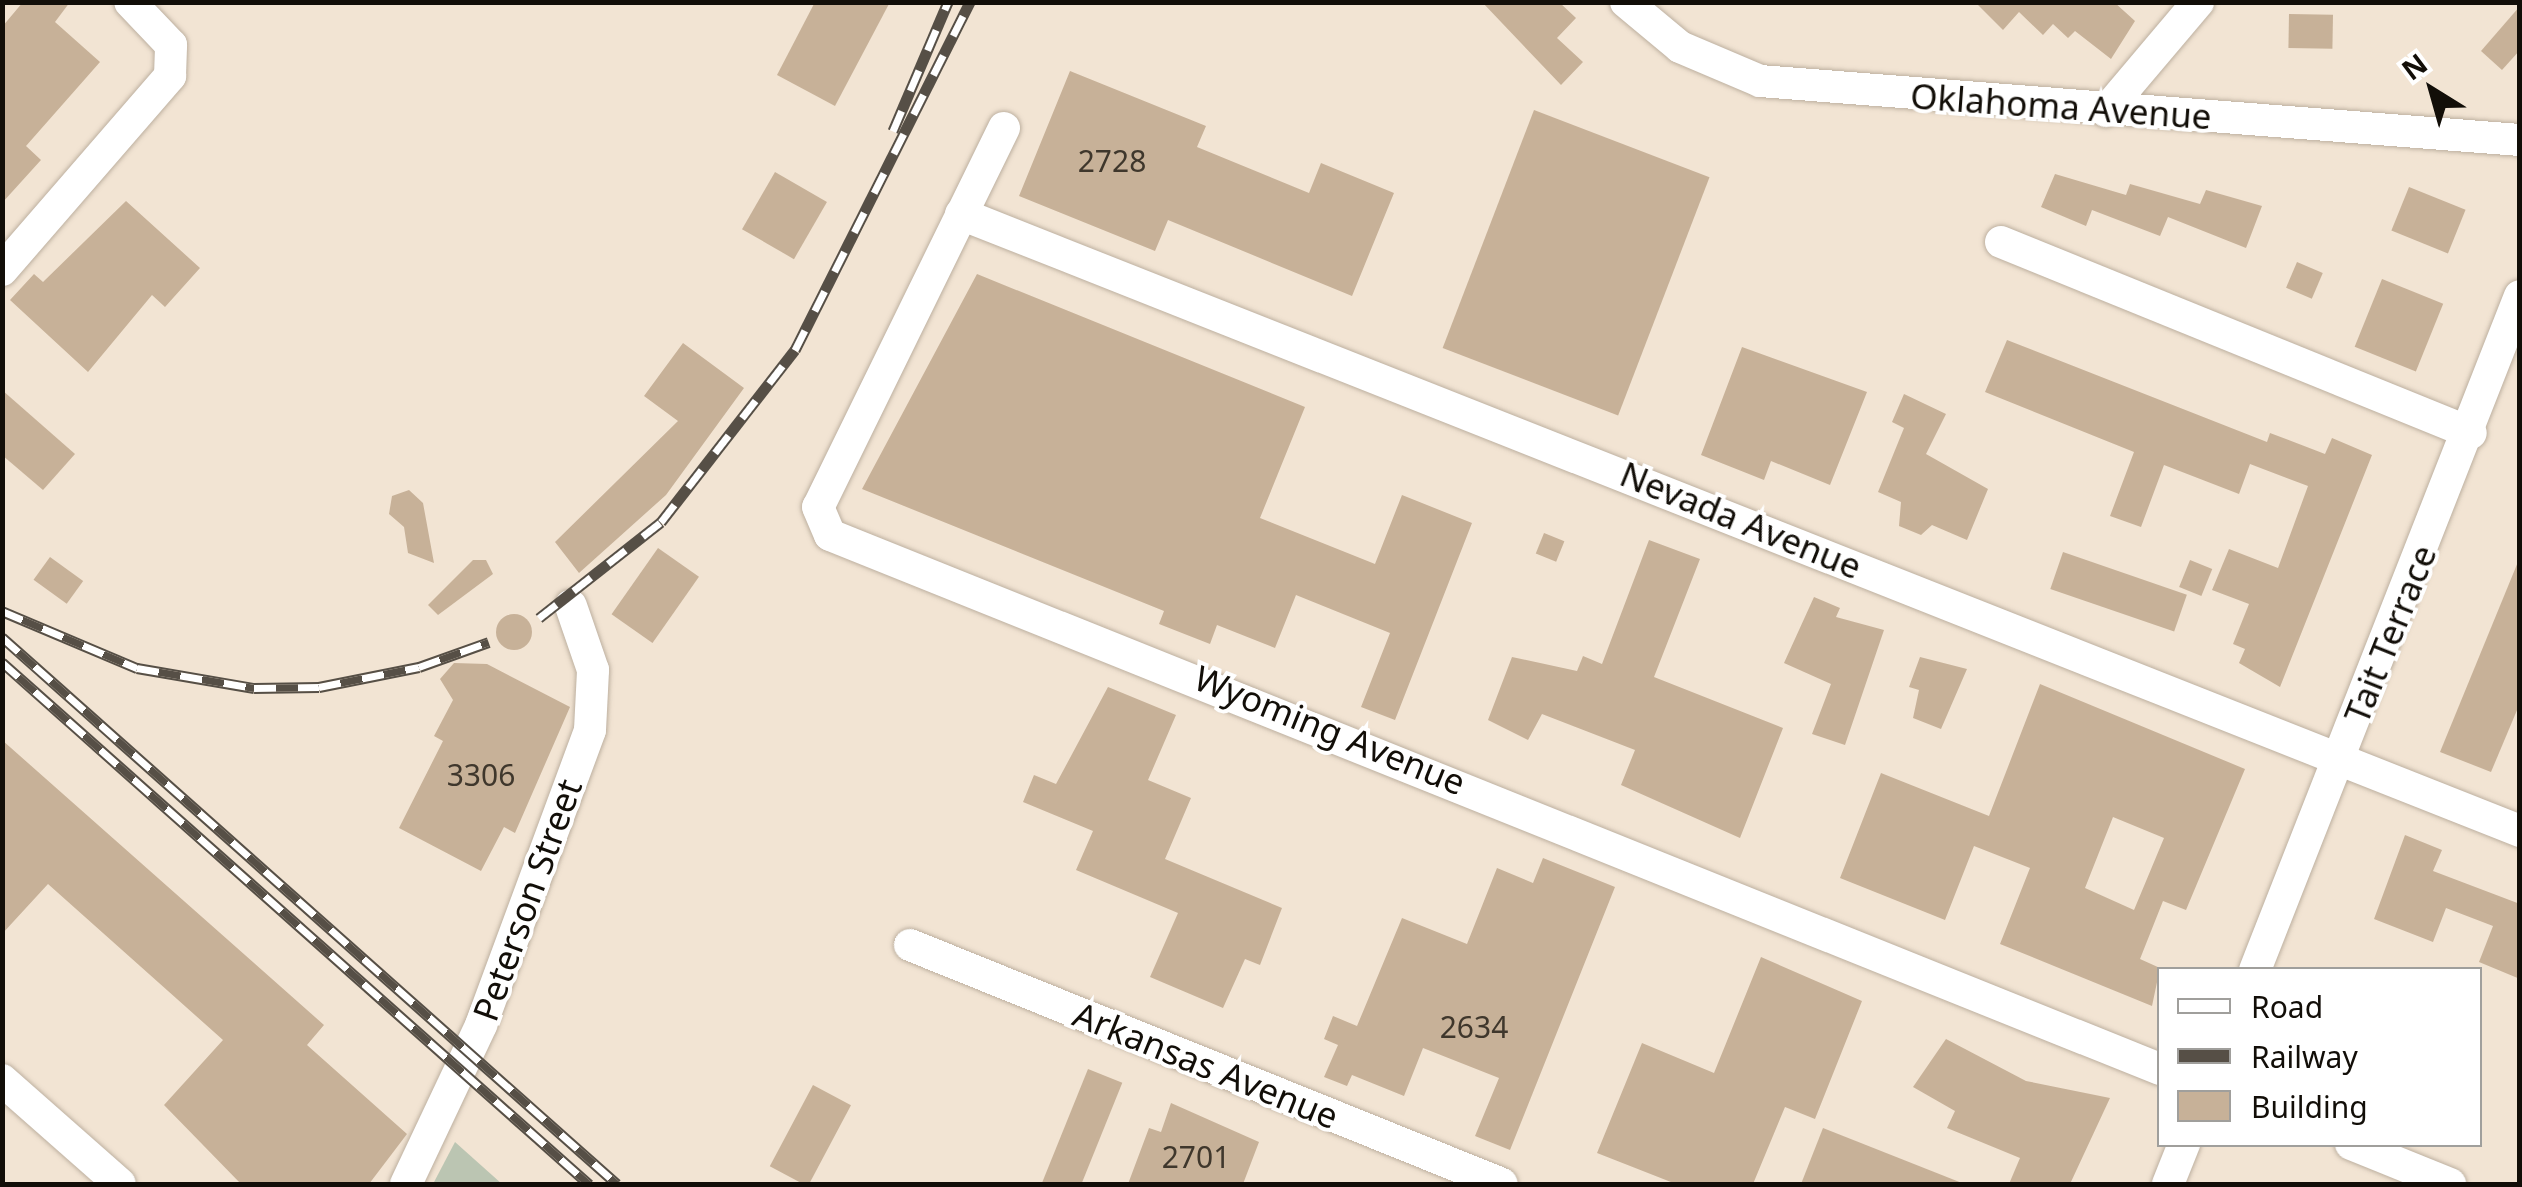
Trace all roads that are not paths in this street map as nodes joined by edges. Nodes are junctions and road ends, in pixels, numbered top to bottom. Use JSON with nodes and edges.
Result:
{"nodes":[{"id":1,"x":130,"y":2,"type":"edge"},
{"id":2,"x":1626,"y":2,"type":"edge"},
{"id":3,"x":2198,"y":2,"type":"edge"},
{"id":4,"x":2106,"y":111,"type":"junction"},
{"id":5,"x":1004,"y":128,"type":"dead end"},
{"id":6,"x":2520,"y":140,"type":"edge"},
{"id":7,"x":960,"y":214,"type":"junction"},
{"id":8,"x":2001,"y":242,"type":"dead end"},
{"id":9,"x":2,"y":270,"type":"edge"},
{"id":10,"x":2520,"y":296,"type":"edge"},
{"id":11,"x":2471,"y":432,"type":"junction"},
{"id":12,"x":571,"y":606,"type":"dead end"},
{"id":13,"x":2339,"y":758,"type":"junction"},
{"id":14,"x":2520,"y":830,"type":"edge"},
{"id":15,"x":910,"y":944,"type":"dead end"},
{"id":16,"x":2255,"y":967,"type":"edge"},
{"id":17,"x":2157,"y":1067,"type":"edge"},
{"id":18,"x":2,"y":1080,"type":"edge"},
{"id":19,"x":2183,"y":1147,"type":"edge"},
{"id":20,"x":2358,"y":1147,"type":"edge"},
{"id":21,"x":120,"y":1184,"type":"edge"},
{"id":22,"x":406,"y":1184,"type":"edge"},
{"id":23,"x":1502,"y":1184,"type":"edge"},
{"id":24,"x":2168,"y":1184,"type":"edge"},
{"id":25,"x":2450,"y":1184,"type":"edge"}],
"edges":[{"from":1,"to":9,"type":"street"},
{"from":2,"to":4,"type":"street","name":"Oklahoma Avenue"},
{"from":3,"to":4,"type":"street"},
{"from":4,"to":6,"type":"street","name":"Oklahoma Avenue"},
{"from":5,"to":7,"type":"street","name":"Wyoming Avenue"},
{"from":7,"to":13,"type":"street","name":"Nevada Avenue"},
{"from":7,"to":17,"type":"street","name":"Wyoming Avenue"},
{"from":8,"to":11,"type":"street"},
{"from":10,"to":11,"type":"street","name":"Tait Terrace"},
{"from":11,"to":13,"type":"street","name":"Tait Terrace"},
{"from":12,"to":22,"type":"street","name":"Peterson Street"},
{"from":13,"to":14,"type":"street","name":"Nevada Avenue"},
{"from":13,"to":16,"type":"street","name":"Tait Terrace"},
{"from":15,"to":23,"type":"street","name":"Arkansas Avenue"},
{"from":18,"to":21,"type":"street"},
{"from":19,"to":24,"type":"street"},
{"from":20,"to":25,"type":"street"}]}
